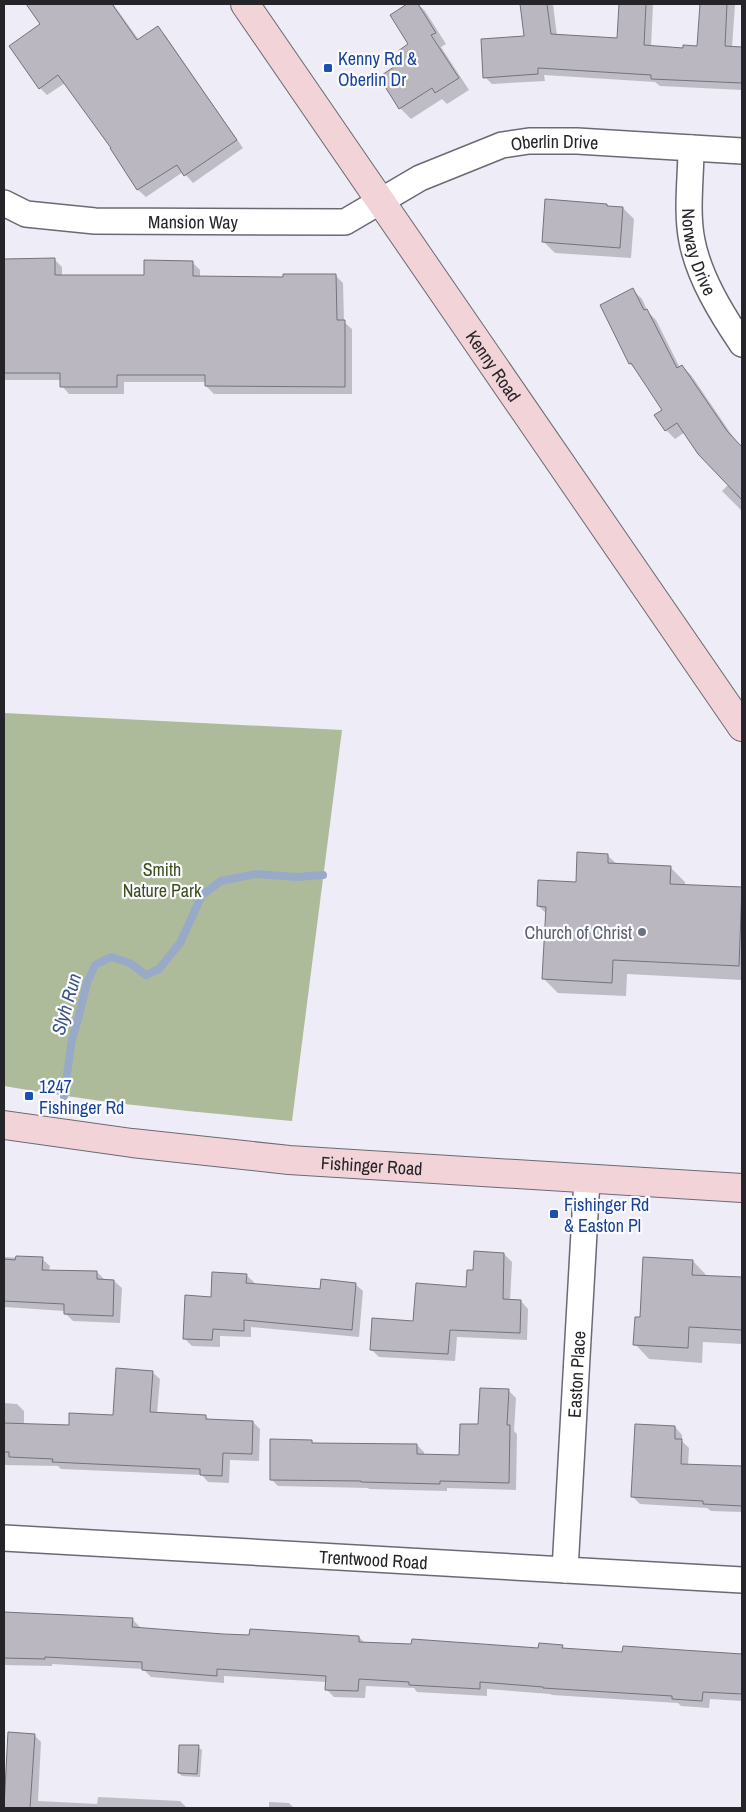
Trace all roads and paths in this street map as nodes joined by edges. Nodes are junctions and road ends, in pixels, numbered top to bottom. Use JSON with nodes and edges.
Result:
{"nodes":[{"id":1,"x":245,"y":4,"type":"edge"},
{"id":2,"x":692,"y":148,"type":"junction"},
{"id":3,"x":742,"y":151,"type":"edge"},
{"id":4,"x":381,"y":202,"type":"junction"},
{"id":5,"x":4,"y":203,"type":"edge"},
{"id":6,"x":742,"y":344,"type":"edge"},
{"id":7,"x":742,"y":727,"type":"edge"},
{"id":8,"x":4,"y":1125,"type":"edge"},
{"id":9,"x":587,"y":1179,"type":"junction"},
{"id":10,"x":742,"y":1188,"type":"edge"},
{"id":11,"x":4,"y":1538,"type":"edge"},
{"id":12,"x":565,"y":1570,"type":"junction"},
{"id":13,"x":742,"y":1580,"type":"edge"}],
"edges":[{"from":1,"to":4,"type":"main road","name":"Kenny Road"},
{"from":2,"to":3,"type":"street","name":"Oberlin Drive"},
{"from":2,"to":4,"type":"street","name":"Oberlin Drive"},
{"from":2,"to":6,"type":"street","name":"Norway Drive"},
{"from":4,"to":5,"type":"street","name":"Mansion Way"},
{"from":4,"to":7,"type":"main road","name":"Kenny Road"},
{"from":8,"to":9,"type":"main road","name":"Fishinger Road"},
{"from":9,"to":10,"type":"main road","name":"Fishinger Road"},
{"from":9,"to":12,"type":"street","name":"Easton Place"},
{"from":11,"to":12,"type":"street","name":"Trentwood Road"},
{"from":12,"to":13,"type":"street","name":"Trentwood Road"}]}
